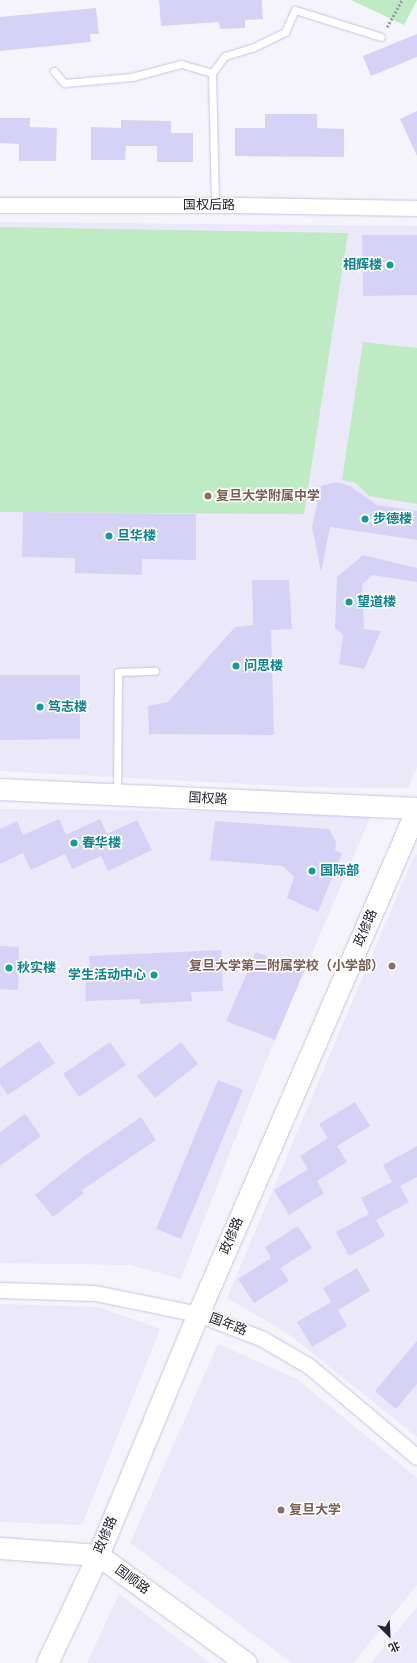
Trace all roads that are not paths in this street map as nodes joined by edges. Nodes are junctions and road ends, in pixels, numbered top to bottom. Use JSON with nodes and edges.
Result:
{"nodes":[{"id":1,"x":381,"y":37,"type":"road end"},
{"id":2,"x":54,"y":70,"type":"dead end"},
{"id":3,"x":212,"y":73,"type":"junction"},
{"id":4,"x":0,"y":205,"type":"edge"},
{"id":5,"x":215,"y":205,"type":"junction"},
{"id":6,"x":417,"y":208,"type":"edge"},
{"id":7,"x":155,"y":671,"type":"dead end"},
{"id":8,"x":0,"y":789,"type":"edge"},
{"id":9,"x":117,"y":795,"type":"junction"},
{"id":10,"x":417,"y":809,"type":"edge"},
{"id":11,"x":0,"y":1290,"type":"edge"},
{"id":12,"x":198,"y":1314,"type":"junction"},
{"id":13,"x":417,"y":1457,"type":"edge"},
{"id":14,"x":0,"y":1548,"type":"edge"},
{"id":15,"x":98,"y":1555,"type":"junction"},
{"id":16,"x":47,"y":1663,"type":"edge"},
{"id":17,"x":246,"y":1663,"type":"edge"}],
"edges":[{"from":1,"to":3,"type":"lane"},
{"from":2,"to":3,"type":"lane"},
{"from":3,"to":5,"type":"lane"},
{"from":4,"to":5,"type":"street","name":"国权后路"},
{"from":5,"to":6,"type":"street","name":"国权后路"},
{"from":7,"to":9,"type":"lane"},
{"from":8,"to":9,"type":"street","name":"国权路"},
{"from":9,"to":10,"type":"street","name":"国权路"},
{"from":10,"to":12,"type":"street","name":"政修路"},
{"from":11,"to":12,"type":"street","name":"国年路"},
{"from":12,"to":13,"type":"street","name":"国年路"},
{"from":12,"to":15,"type":"street","name":"政修路"},
{"from":14,"to":15,"type":"street"},
{"from":15,"to":16,"type":"street","name":"政修路"},
{"from":15,"to":17,"type":"street","name":"国顺路"}]}
